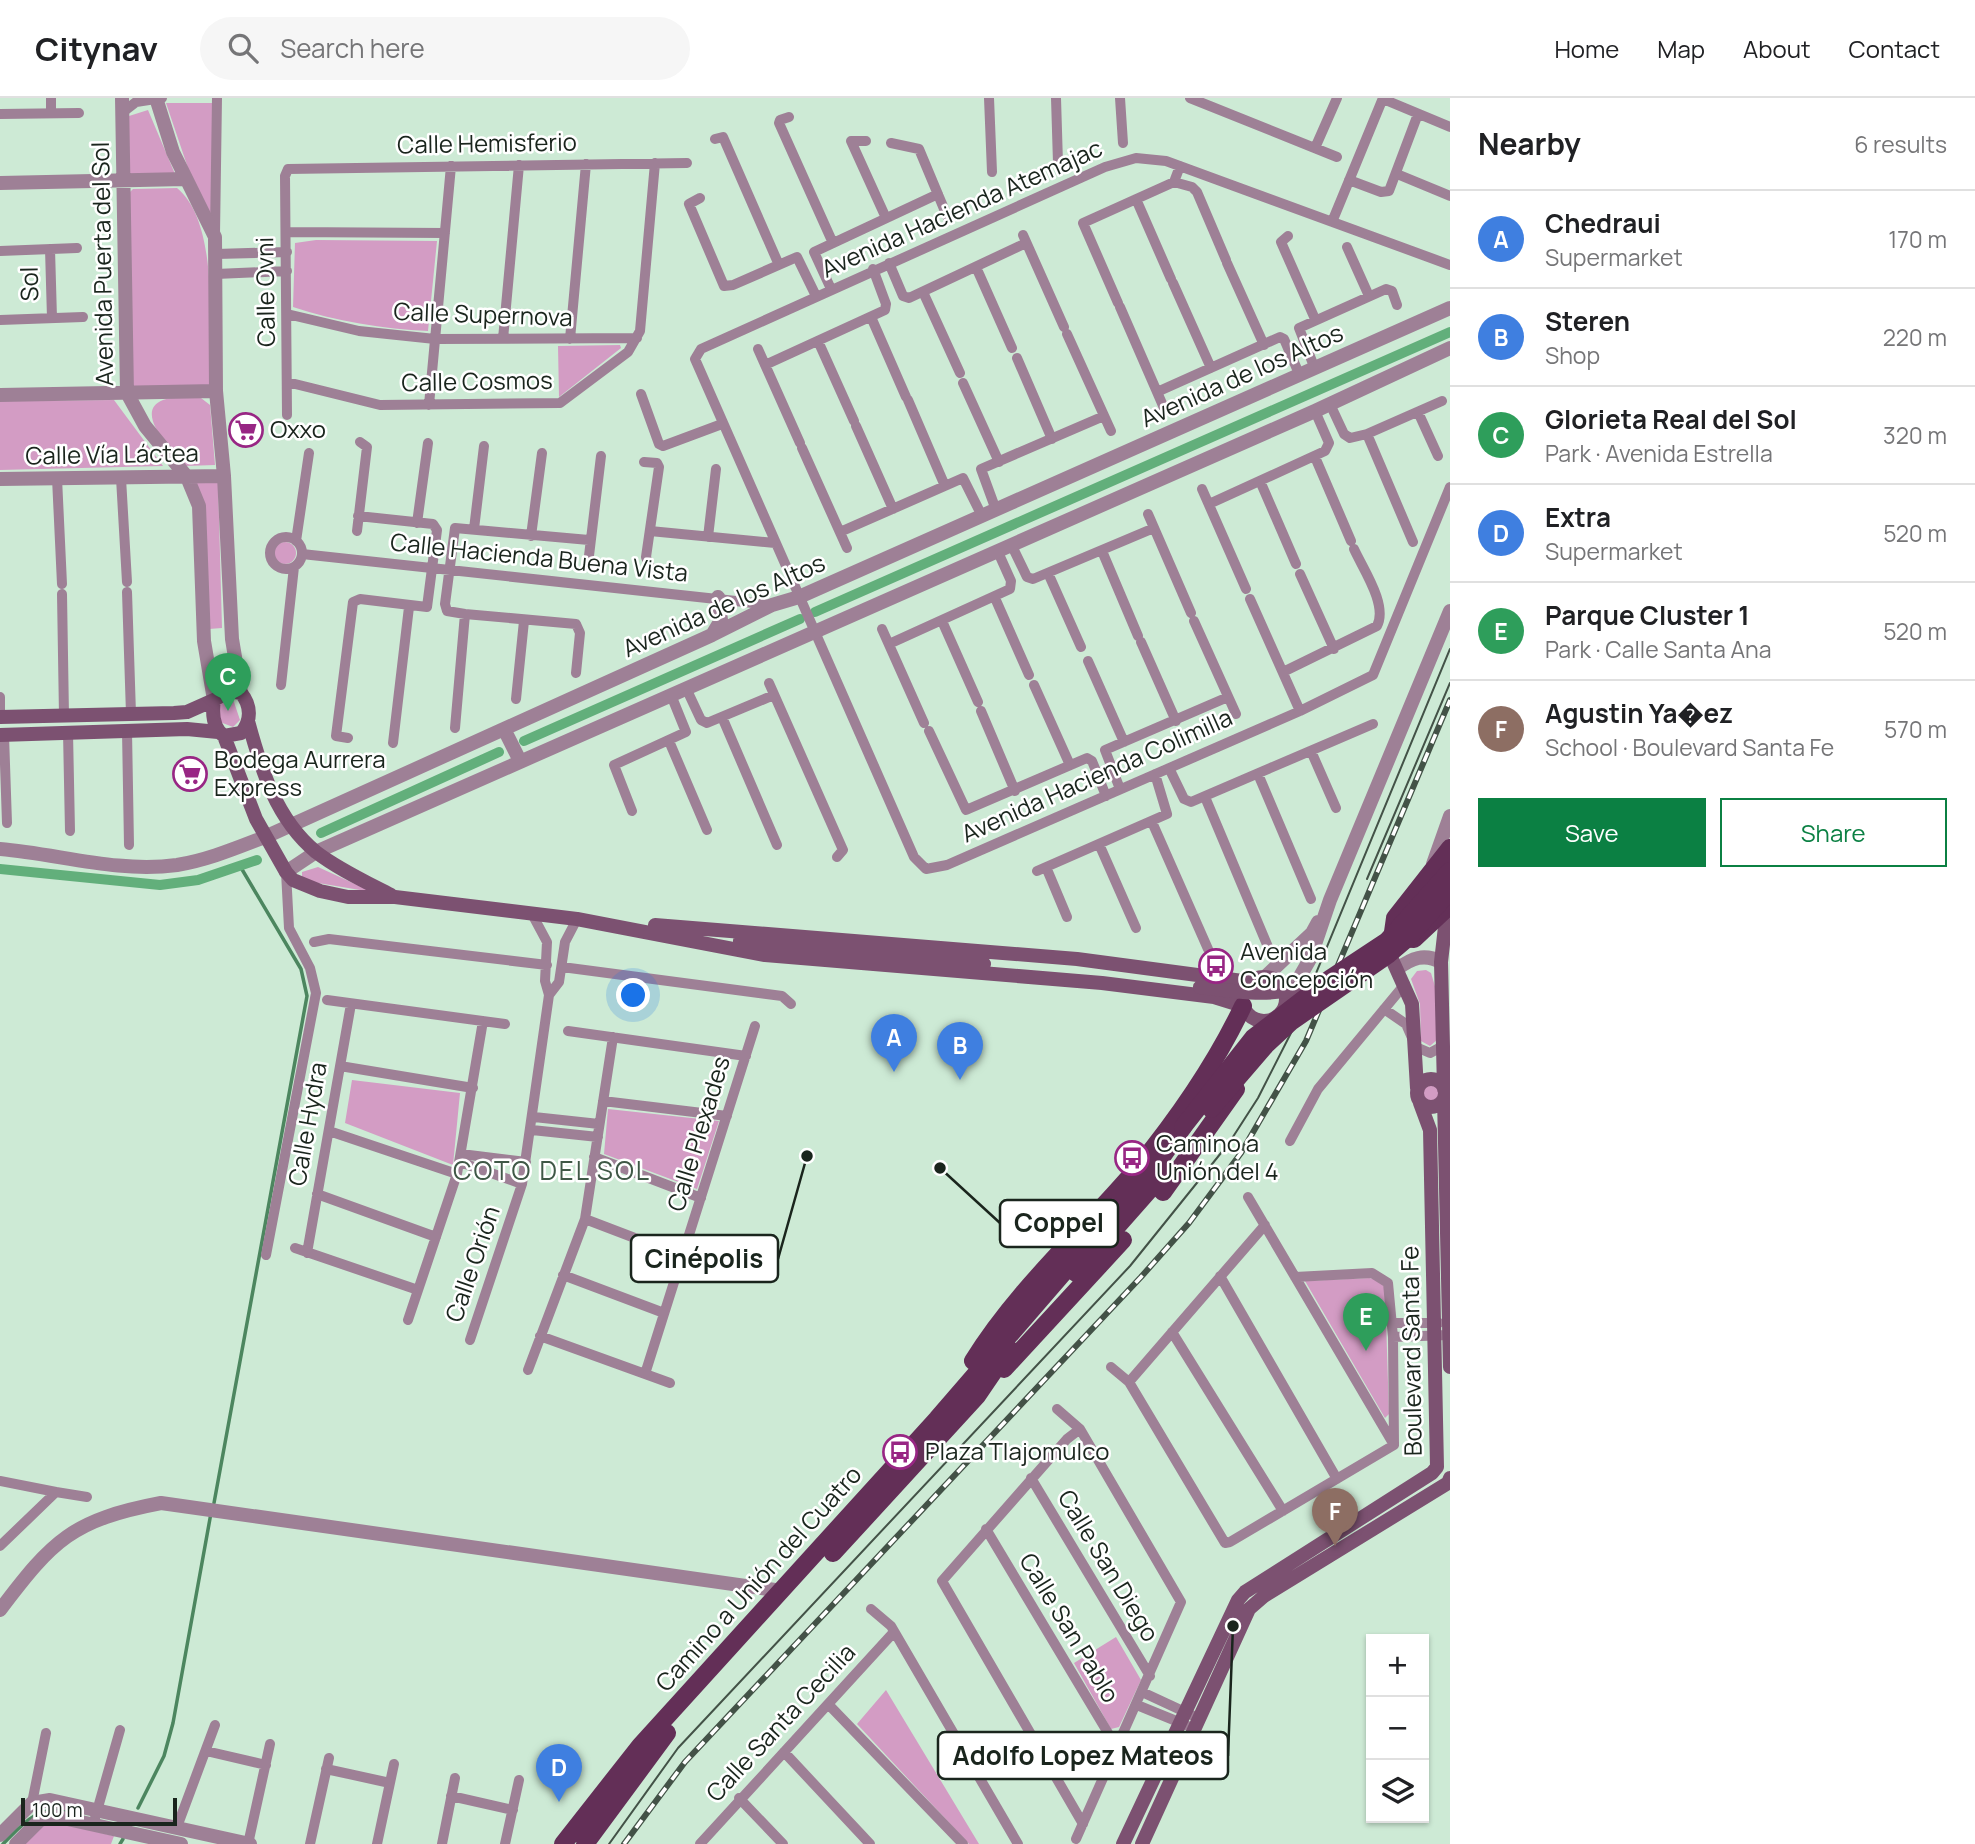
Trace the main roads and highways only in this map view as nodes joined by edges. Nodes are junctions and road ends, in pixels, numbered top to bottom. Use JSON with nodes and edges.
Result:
{"nodes":[{"id":1,"x":214,"y":700,"type":"junction"},
{"id":2,"x":0,"y":717,"type":"edge"},
{"id":3,"x":248,"y":721,"type":"junction"},
{"id":4,"x":221,"y":734,"type":"junction"},
{"id":5,"x":2,"y":735,"type":"edge"},
{"id":6,"x":1447,"y":851,"type":"edge"},
{"id":7,"x":1450,"y":873,"type":"edge"},
{"id":8,"x":395,"y":897,"type":"junction"},
{"id":9,"x":1449,"y":901,"type":"edge"},
{"id":10,"x":577,"y":919,"type":"junction"},
{"id":11,"x":1392,"y":925,"type":"junction"},
{"id":12,"x":641,"y":931,"type":"junction"},
{"id":13,"x":1331,"y":978,"type":"junction"},
{"id":14,"x":1250,"y":982,"type":"junction"},
{"id":15,"x":1243,"y":1006,"type":"junction"},
{"id":16,"x":1279,"y":1016,"type":"junction"},
{"id":17,"x":1444,"y":1094,"type":"junction"},
{"id":18,"x":1419,"y":1096,"type":"junction"},
{"id":19,"x":1188,"y":1131,"type":"junction"},
{"id":20,"x":1449,"y":1322,"type":"edge"},
{"id":21,"x":1449,"y":1335,"type":"edge"},
{"id":22,"x":1450,"y":1367,"type":"edge"},
{"id":23,"x":977,"y":1396,"type":"junction"},
{"id":24,"x":937,"y":1419,"type":"junction"},
{"id":25,"x":1449,"y":1481,"type":"edge"},
{"id":26,"x":1189,"y":1720,"type":"junction"},
{"id":27,"x":563,"y":1844,"type":"edge"},
{"id":28,"x":585,"y":1844,"type":"edge"},
{"id":29,"x":1123,"y":1844,"type":"edge"},
{"id":30,"x":1142,"y":1844,"type":"edge"}],
"edges":[{"from":1,"to":2,"type":"main road"},
{"from":1,"to":3,"type":"main road"},
{"from":1,"to":4,"type":"main road"},
{"from":3,"to":4,"type":"main road"},
{"from":3,"to":8,"type":"main road"},
{"from":4,"to":5,"type":"main road"},
{"from":4,"to":8,"type":"main road"},
{"from":6,"to":11,"type":"main road"},
{"from":7,"to":13,"type":"main road","bridge":true},
{"from":8,"to":10,"type":"main road"},
{"from":9,"to":11,"type":"main road"},
{"from":9,"to":17,"type":"main road","name":"Boulevard Santa Fe"},
{"from":9,"to":19,"type":"main road","name":"Camino a Unión del Cuatro","bridge":true},
{"from":10,"to":12,"type":"main road"},
{"from":10,"to":14,"type":"main road"},
{"from":11,"to":18,"type":"main road","name":"Boulevard Santa Fe"},
{"from":12,"to":13,"type":"main road","bridge":true},
{"from":12,"to":15,"type":"main road"},
{"from":13,"to":19,"type":"main road","name":"Camino a Unión del Cuatro","bridge":true},
{"from":14,"to":15,"type":"main road"},
{"from":14,"to":16,"type":"main road"},
{"from":15,"to":16,"type":"main road"},
{"from":15,"to":24,"type":"main road"},
{"from":16,"to":23,"type":"main road"},
{"from":17,"to":18,"type":"main road"},
{"from":17,"to":18,"type":"main road"},
{"from":17,"to":20,"type":"main road","name":"Boulevard Santa Fe"},
{"from":18,"to":26,"type":"main road","name":"Boulevard Santa Fe"},
{"from":19,"to":23,"type":"main road","name":"Camino a Unión del Cuatro"},
{"from":19,"to":24,"type":"main road","name":"Camino a Unión del Cuatro"},
{"from":20,"to":21,"type":"main road","name":"Boulevard Santa Fe"},
{"from":21,"to":22,"type":"main road","name":"Boulevard Santa Fe"},
{"from":23,"to":28,"type":"main road","name":"Camino a Unión del Cuatro"},
{"from":24,"to":27,"type":"main road","name":"Camino a Unión del Cuatro"},
{"from":25,"to":26,"type":"main road","name":"Boulevard Santa Fe"},
{"from":26,"to":29,"type":"main road","name":"Boulevard Santa Fe"},
{"from":26,"to":30,"type":"main road","name":"Boulevard Santa Fe"}]}
